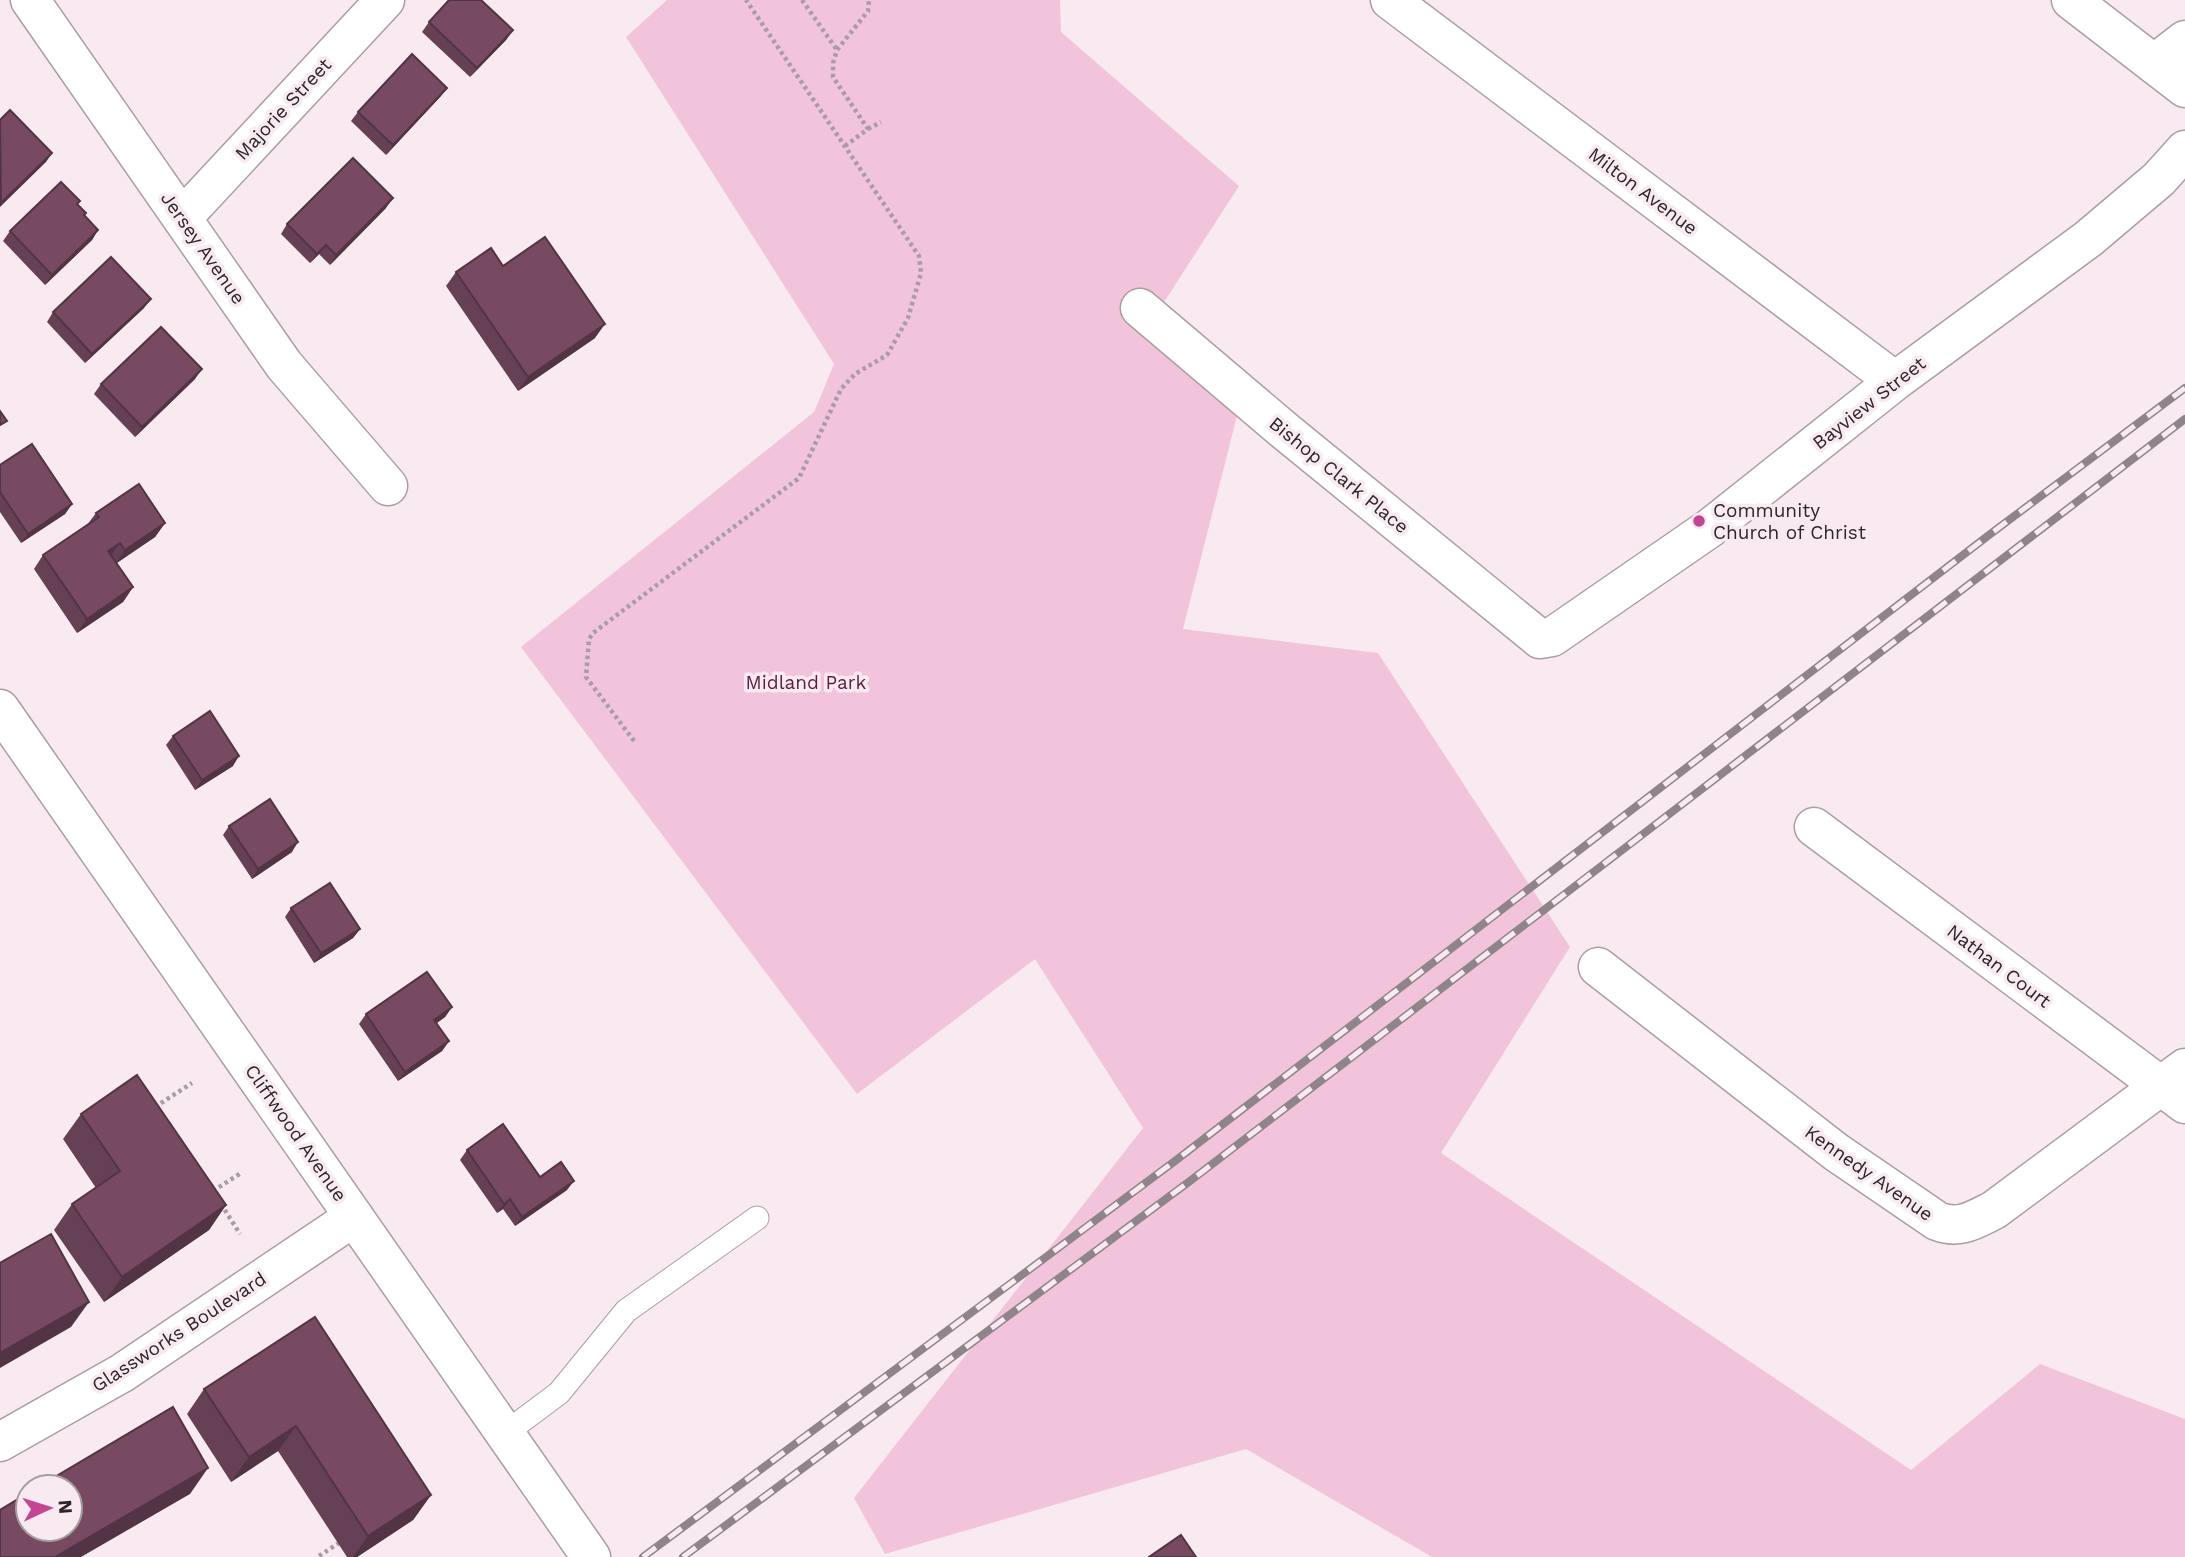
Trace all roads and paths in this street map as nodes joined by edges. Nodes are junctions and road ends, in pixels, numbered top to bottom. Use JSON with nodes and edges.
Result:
{"nodes":[{"id":1,"x":30,"y":0,"type":"edge"},
{"id":2,"x":385,"y":0,"type":"edge"},
{"id":3,"x":746,"y":0,"type":"edge"},
{"id":4,"x":802,"y":0,"type":"edge"},
{"id":5,"x":869,"y":0,"type":"edge"},
{"id":6,"x":1390,"y":0,"type":"edge"},
{"id":7,"x":2071,"y":0,"type":"edge"},
{"id":8,"x":2185,"y":40,"type":"edge"},
{"id":9,"x":837,"y":50,"type":"junction"},
{"id":10,"x":2154,"y":64,"type":"junction"},
{"id":11,"x":2185,"y":89,"type":"edge"},
{"id":12,"x":881,"y":121,"type":"dead end"},
{"id":13,"x":868,"y":129,"type":"junction"},
{"id":14,"x":845,"y":146,"type":"junction"},
{"id":15,"x":2185,"y":150,"type":"edge"},
{"id":16,"x":182,"y":218,"type":"junction"},
{"id":17,"x":1140,"y":307,"type":"dead end"},
{"id":18,"x":1895,"y":381,"type":"junction"},
{"id":19,"x":388,"y":486,"type":"dead end"},
{"id":20,"x":1541,"y":639,"type":"joint"},
{"id":21,"x":0,"y":709,"type":"edge"},
{"id":22,"x":634,"y":741,"type":"dead end"},
{"id":23,"x":1814,"y":827,"type":"dead end"},
{"id":24,"x":1598,"y":967,"type":"dead end"},
{"id":25,"x":192,"y":1083,"type":"dead end"},
{"id":26,"x":2177,"y":1086,"type":"edge"},
{"id":27,"x":157,"y":1106,"type":"junction"},
{"id":28,"x":150,"y":1111,"type":"edge"},
{"id":29,"x":164,"y":1116,"type":"edge"},
{"id":30,"x":241,"y":1173,"type":"dead end"},
{"id":31,"x":206,"y":1181,"type":"edge"},
{"id":32,"x":213,"y":1192,"type":"junction"},
{"id":33,"x":354,"y":1217,"type":"junction"},
{"id":34,"x":757,"y":1218,"type":"dead end"},
{"id":35,"x":240,"y":1234,"type":"dead end"},
{"id":36,"x":504,"y":1434,"type":"junction"},
{"id":37,"x":0,"y":1442,"type":"edge"},
{"id":38,"x":339,"y":1543,"type":"edge"},
{"id":39,"x":319,"y":1556,"type":"edge"},
{"id":40,"x":591,"y":1557,"type":"edge"}],
"edges":[{"from":1,"to":16,"type":"street","name":"Jersey Avenue"},
{"from":2,"to":16,"type":"street","name":"Majorie Street"},
{"from":3,"to":14,"type":"path"},
{"from":4,"to":9,"type":"path"},
{"from":5,"to":9,"type":"path"},
{"from":6,"to":18,"type":"street","name":"Milton Avenue"},
{"from":7,"to":10,"type":"street"},
{"from":8,"to":10,"type":"street"},
{"from":9,"to":13,"type":"path"},
{"from":10,"to":11,"type":"street"},
{"from":12,"to":13,"type":"path"},
{"from":13,"to":14,"type":"path"},
{"from":14,"to":22,"type":"path"},
{"from":15,"to":18,"type":"street","name":"Bayview Street"},
{"from":16,"to":19,"type":"street","name":"Jersey Avenue"},
{"from":17,"to":20,"type":"street","name":"Bishop Clark Place"},
{"from":18,"to":20,"type":"street","name":"Bayview Street"},
{"from":21,"to":33,"type":"street","name":"Cliffwood Avenue"},
{"from":23,"to":26,"type":"street","name":"Nathan Court"},
{"from":24,"to":26,"type":"street","name":"Kennedy Avenue"},
{"from":25,"to":27,"type":"path"},
{"from":27,"to":28,"type":"path"},
{"from":27,"to":29,"type":"path"},
{"from":30,"to":32,"type":"path"},
{"from":31,"to":32,"type":"path"},
{"from":32,"to":35,"type":"path"},
{"from":33,"to":36,"type":"street","name":"Cliffwood Avenue"},
{"from":33,"to":37,"type":"street","name":"Glassworks Boulevard"},
{"from":34,"to":36,"type":"lane"},
{"from":36,"to":40,"type":"street","name":"Cliffwood Avenue"},
{"from":38,"to":39,"type":"path"}]}
